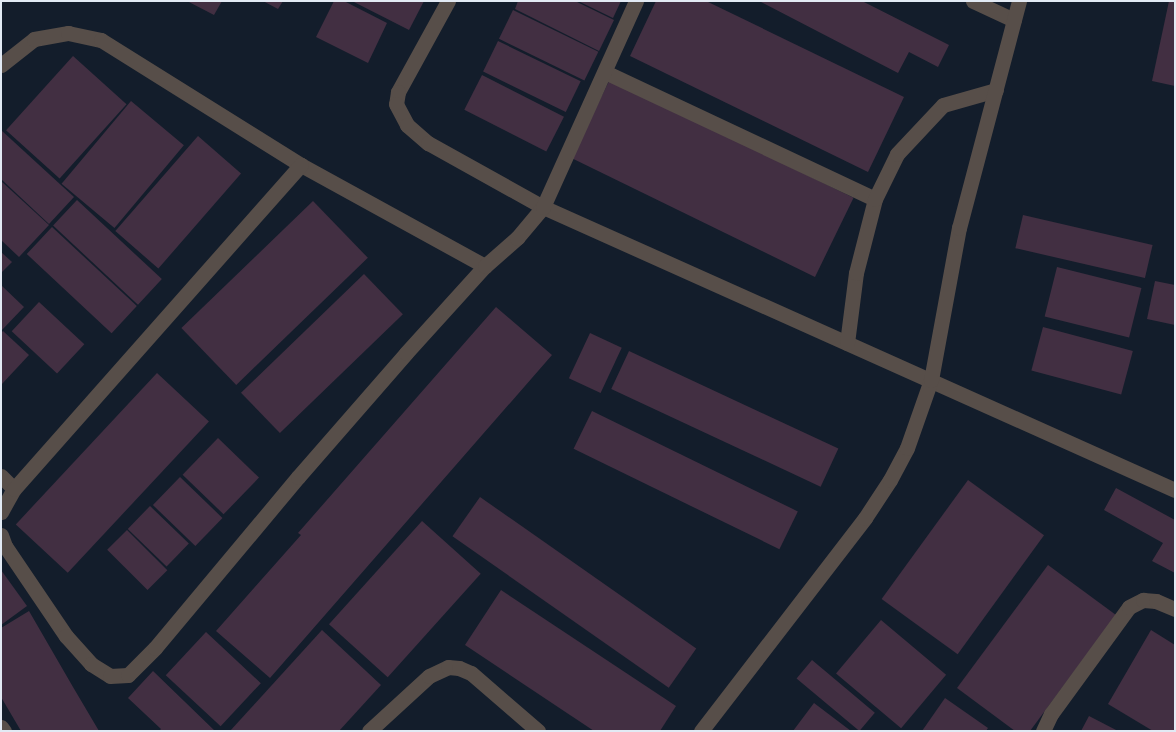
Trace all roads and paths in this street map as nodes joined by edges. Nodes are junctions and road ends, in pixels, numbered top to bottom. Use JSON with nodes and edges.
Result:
{"nodes":[{"id":1,"x":448,"y":1,"type":"edge"},
{"id":2,"x":636,"y":1,"type":"edge"},
{"id":3,"x":974,"y":1,"type":"edge"},
{"id":4,"x":1019,"y":1,"type":"edge"},
{"id":5,"x":1014,"y":20,"type":"junction"},
{"id":6,"x":1,"y":65,"type":"edge"},
{"id":7,"x":605,"y":72,"type":"junction"},
{"id":8,"x":996,"y":90,"type":"junction"},
{"id":9,"x":301,"y":165,"type":"junction"},
{"id":10,"x":875,"y":199,"type":"junction"},
{"id":11,"x":543,"y":207,"type":"junction"},
{"id":12,"x":485,"y":266,"type":"junction"},
{"id":13,"x":847,"y":343,"type":"junction"},
{"id":14,"x":931,"y":380,"type":"junction"},
{"id":15,"x":1,"y":476,"type":"edge"},
{"id":16,"x":14,"y":489,"type":"junction"},
{"id":17,"x":1175,"y":490,"type":"edge"},
{"id":18,"x":1,"y":512,"type":"edge"},
{"id":19,"x":1,"y":535,"type":"edge"},
{"id":20,"x":1175,"y":609,"type":"edge"},
{"id":21,"x":1,"y":727,"type":"edge"},
{"id":22,"x":4,"y":731,"type":"edge"},
{"id":23,"x":369,"y":731,"type":"edge"},
{"id":24,"x":538,"y":731,"type":"edge"},
{"id":25,"x":701,"y":731,"type":"edge"},
{"id":26,"x":1043,"y":731,"type":"edge"}],
"edges":[{"from":1,"to":11,"type":"street"},
{"from":2,"to":7,"type":"street"},
{"from":3,"to":5,"type":"street"},
{"from":4,"to":5,"type":"street"},
{"from":5,"to":8,"type":"street"},
{"from":6,"to":9,"type":"street"},
{"from":7,"to":10,"type":"street"},
{"from":7,"to":11,"type":"street"},
{"from":8,"to":10,"type":"street"},
{"from":8,"to":14,"type":"street"},
{"from":9,"to":12,"type":"street"},
{"from":9,"to":16,"type":"street"},
{"from":10,"to":13,"type":"street"},
{"from":11,"to":12,"type":"street"},
{"from":11,"to":13,"type":"street"},
{"from":12,"to":19,"type":"street"},
{"from":13,"to":14,"type":"street"},
{"from":14,"to":17,"type":"street"},
{"from":14,"to":25,"type":"street"},
{"from":15,"to":16,"type":"street"},
{"from":16,"to":18,"type":"street"},
{"from":20,"to":26,"type":"street"},
{"from":21,"to":22,"type":"street"},
{"from":23,"to":24,"type":"street"}]}
